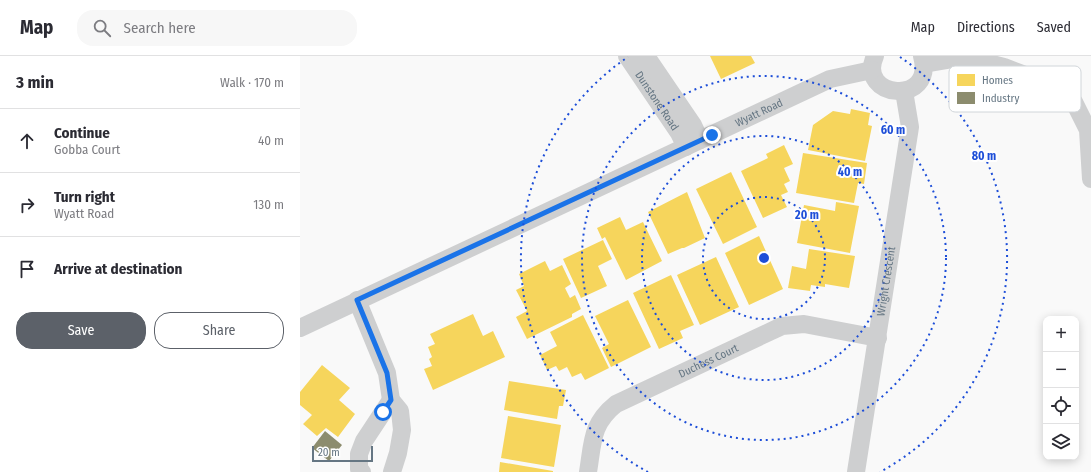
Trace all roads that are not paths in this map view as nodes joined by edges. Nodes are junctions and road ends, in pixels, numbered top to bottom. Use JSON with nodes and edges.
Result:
{"nodes":[{"id":1,"x":627,"y":56,"type":"edge"},
{"id":2,"x":646,"y":56,"type":"edge"},
{"id":3,"x":923,"y":60,"type":"edge"},
{"id":4,"x":874,"y":63,"type":"edge"},
{"id":5,"x":1000,"y":66,"type":"edge"},
{"id":6,"x":904,"y":91,"type":"junction"},
{"id":7,"x":1079,"y":112,"type":"edge"},
{"id":8,"x":693,"y":144,"type":"junction"},
{"id":9,"x":1091,"y":179,"type":"edge"},
{"id":10,"x":357,"y":300,"type":"junction"},
{"id":11,"x":300,"y":328,"type":"edge"},
{"id":12,"x":878,"y":338,"type":"junction"},
{"id":13,"x":391,"y":400,"type":"junction"},
{"id":14,"x":362,"y":472,"type":"edge"},
{"id":15,"x":392,"y":472,"type":"edge"},
{"id":16,"x":588,"y":472,"type":"edge"},
{"id":17,"x":856,"y":472,"type":"edge"}],
"edges":[{"from":1,"to":8,"type":"street","name":"Dunstone Road"},
{"from":2,"to":8,"type":"street","name":"Dunstone Road"},
{"from":3,"to":5,"type":"street"},
{"from":3,"to":6,"type":"street"},
{"from":4,"to":6,"type":"street"},
{"from":4,"to":8,"type":"street","name":"Wyatt Road"},
{"from":6,"to":12,"type":"street","name":"Wright Crescent"},
{"from":7,"to":9,"type":"street"},
{"from":8,"to":10,"type":"street","name":"Wyatt Road"},
{"from":10,"to":11,"type":"street","name":"Wyatt Road"},
{"from":10,"to":13,"type":"street"},
{"from":12,"to":16,"type":"street","name":"Duchess Court"},
{"from":12,"to":17,"type":"street","name":"Wright Crescent"},
{"from":13,"to":14,"type":"street"},
{"from":13,"to":15,"type":"street"}]}
